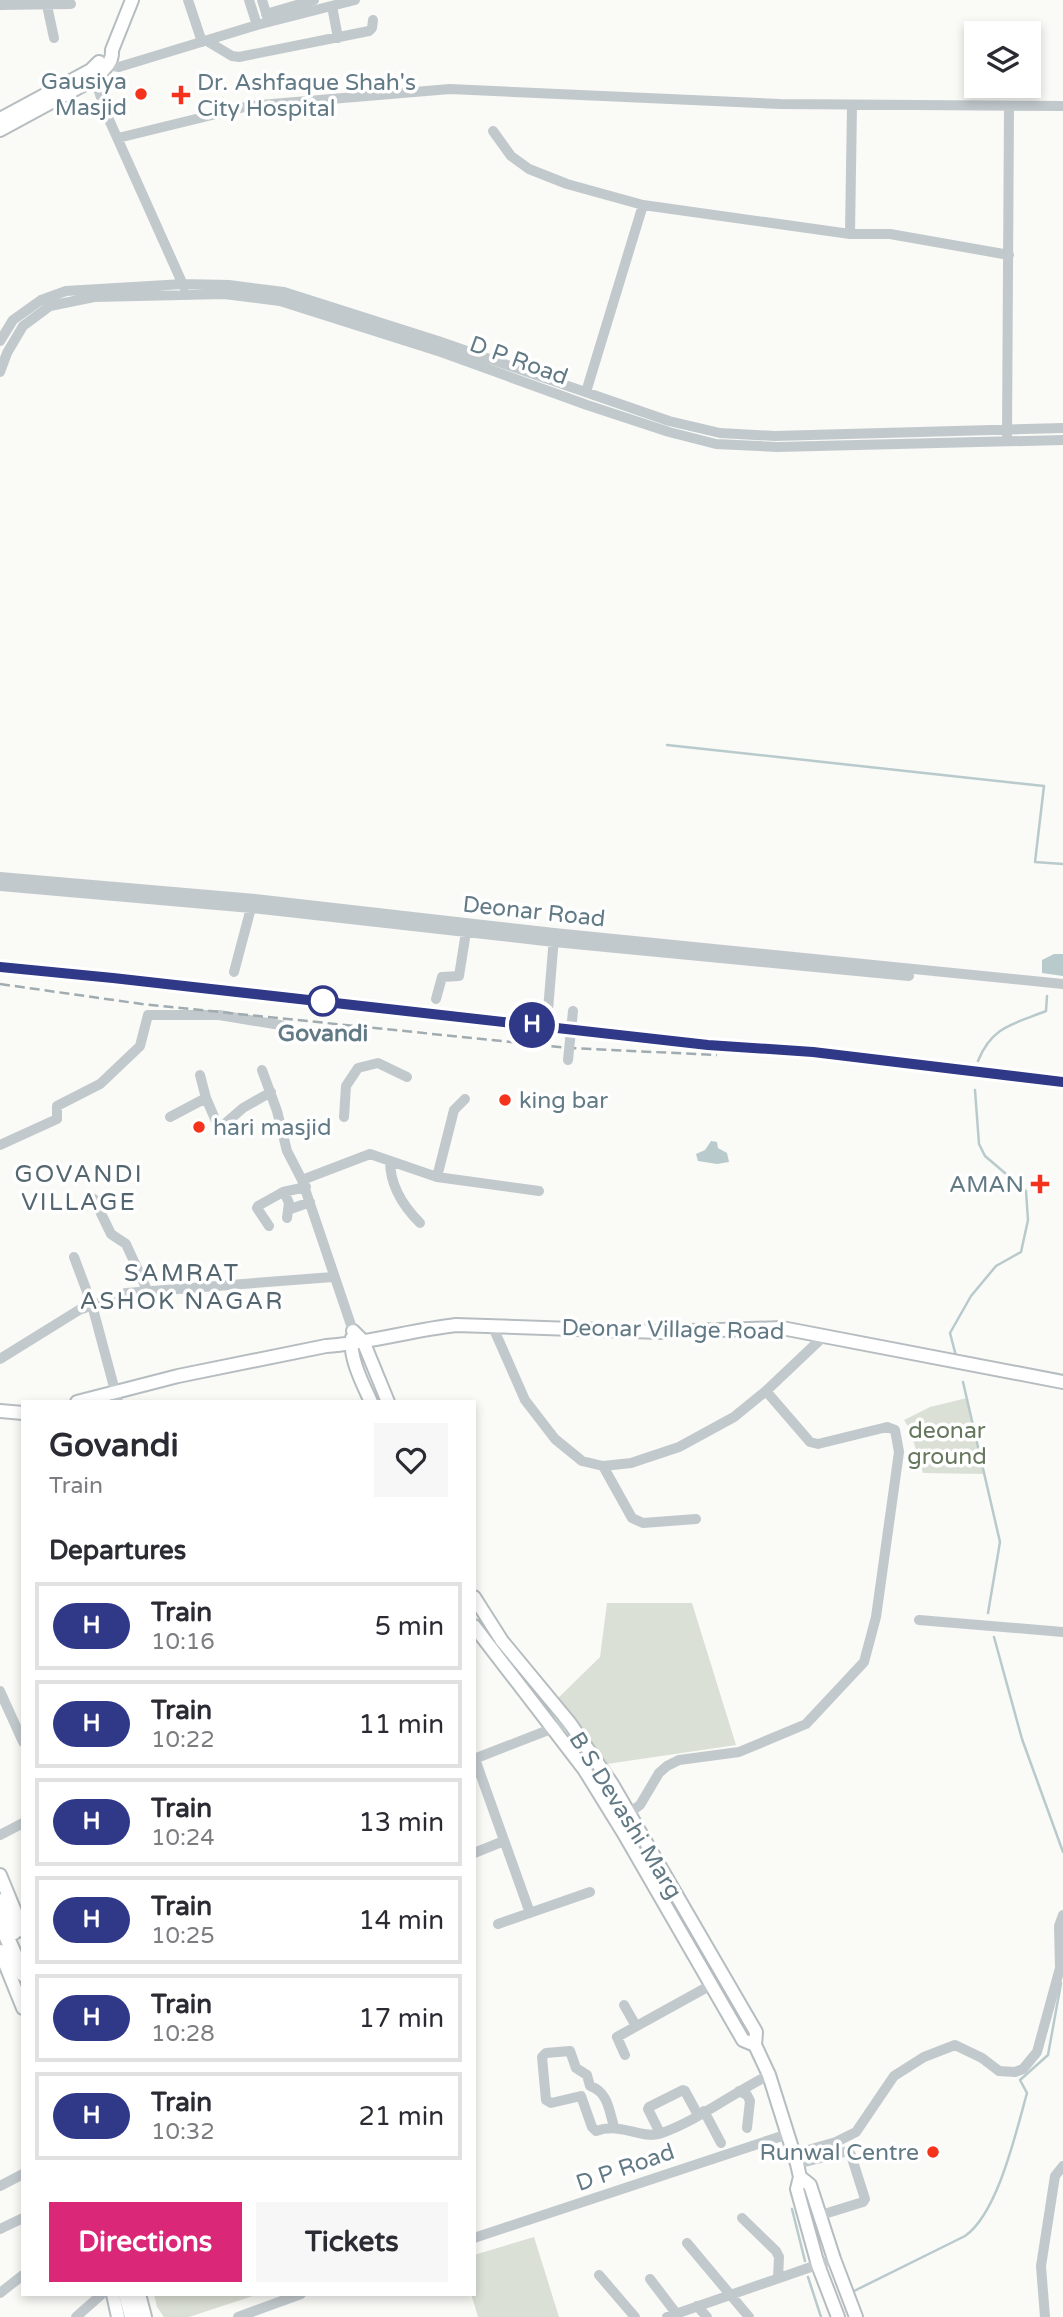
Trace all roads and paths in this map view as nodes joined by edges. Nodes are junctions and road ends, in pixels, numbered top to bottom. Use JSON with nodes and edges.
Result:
{"nodes":[{"id":1,"x":132,"y":0,"type":"edge"},
{"id":2,"x":188,"y":0,"type":"edge"},
{"id":3,"x":249,"y":0,"type":"edge"},
{"id":4,"x":262,"y":0,"type":"edge"},
{"id":5,"x":355,"y":0,"type":"edge"},
{"id":6,"x":46,"y":2,"type":"edge"},
{"id":7,"x":71,"y":4,"type":"dead end"},
{"id":8,"x":315,"y":4,"type":"edge"},
{"id":9,"x":0,"y":5,"type":"edge"},
{"id":10,"x":332,"y":6,"type":"junction"},
{"id":11,"x":268,"y":18,"type":"junction"},
{"id":12,"x":373,"y":20,"type":"dead end"},
{"id":13,"x":257,"y":25,"type":"junction"},
{"id":14,"x":338,"y":37,"type":"junction"},
{"id":15,"x":54,"y":38,"type":"dead end"},
{"id":16,"x":204,"y":41,"type":"junction"},
{"id":17,"x":108,"y":58,"type":"junction"},
{"id":18,"x":94,"y":74,"type":"junction"},
{"id":19,"x":852,"y":105,"type":"junction"},
{"id":20,"x":1063,"y":106,"type":"edge"},
{"id":21,"x":1009,"y":107,"type":"junction"},
{"id":22,"x":0,"y":119,"type":"edge"},
{"id":23,"x":0,"y":130,"type":"edge"},
{"id":24,"x":493,"y":131,"type":"dead end"},
{"id":25,"x":118,"y":138,"type":"junction"},
{"id":26,"x":643,"y":205,"type":"junction"},
{"id":27,"x":850,"y":234,"type":"junction"},
{"id":28,"x":1009,"y":255,"type":"junction"},
{"id":29,"x":185,"y":289,"type":"junction"},
{"id":30,"x":0,"y":341,"type":"edge"},
{"id":31,"x":0,"y":372,"type":"edge"},
{"id":32,"x":552,"y":386,"type":"junction"},
{"id":33,"x":586,"y":392,"type":"junction"},
{"id":34,"x":1063,"y":428,"type":"edge"},
{"id":35,"x":1007,"y":430,"type":"junction"},
{"id":36,"x":703,"y":435,"type":"junction"},
{"id":37,"x":784,"y":436,"type":"junction"},
{"id":38,"x":1063,"y":440,"type":"edge"},
{"id":39,"x":1007,"y":443,"type":"junction"},
{"id":40,"x":784,"y":447,"type":"junction"},
{"id":41,"x":0,"y":877,"type":"edge"},
{"id":42,"x":22,"y":884,"type":"junction"},
{"id":43,"x":0,"y":886,"type":"edge"},
{"id":44,"x":178,"y":898,"type":"junction"},
{"id":45,"x":251,"y":908,"type":"junction"},
{"id":46,"x":421,"y":923,"type":"junction"},
{"id":47,"x":466,"y":932,"type":"junction"},
{"id":48,"x":554,"y":938,"type":"junction"},
{"id":49,"x":234,"y":972,"type":"dead end"},
{"id":50,"x":1011,"y":983,"type":"junction"},
{"id":51,"x":1063,"y":984,"type":"edge"},
{"id":52,"x":1063,"y":991,"type":"edge"},
{"id":53,"x":436,"y":999,"type":"dead end"},
{"id":54,"x":548,"y":1010,"type":"dead end"},
{"id":55,"x":573,"y":1011,"type":"dead end"},
{"id":56,"x":286,"y":1026,"type":"dead end"},
{"id":57,"x":568,"y":1060,"type":"dead end"},
{"id":58,"x":262,"y":1070,"type":"dead end"},
{"id":59,"x":200,"y":1075,"type":"dead end"},
{"id":60,"x":407,"y":1077,"type":"dead end"},
{"id":61,"x":271,"y":1092,"type":"junction"},
{"id":62,"x":205,"y":1098,"type":"junction"},
{"id":63,"x":465,"y":1099,"type":"dead end"},
{"id":64,"x":170,"y":1116,"type":"dead end"},
{"id":65,"x":344,"y":1117,"type":"dead end"},
{"id":66,"x":0,"y":1145,"type":"edge"},
{"id":67,"x":390,"y":1161,"type":"junction"},
{"id":68,"x":437,"y":1177,"type":"junction"},
{"id":69,"x":304,"y":1183,"type":"junction"},
{"id":70,"x":539,"y":1191,"type":"dead end"},
{"id":71,"x":285,"y":1192,"type":"junction"},
{"id":72,"x":94,"y":1199,"type":"dead end"},
{"id":73,"x":310,"y":1202,"type":"junction"},
{"id":74,"x":420,"y":1223,"type":"dead end"},
{"id":75,"x":269,"y":1226,"type":"dead end"},
{"id":76,"x":74,"y":1257,"type":"dead end"},
{"id":77,"x":333,"y":1277,"type":"junction"},
{"id":78,"x":148,"y":1292,"type":"junction"},
{"id":79,"x":92,"y":1305,"type":"junction"},
{"id":80,"x":492,"y":1325,"type":"junction"},
{"id":81,"x":822,"y":1337,"type":"junction"},
{"id":82,"x":356,"y":1339,"type":"junction"},
{"id":83,"x":0,"y":1359,"type":"edge"},
{"id":84,"x":374,"y":1370,"type":"junction"},
{"id":85,"x":360,"y":1375,"type":"junction"},
{"id":86,"x":1063,"y":1382,"type":"edge"},
{"id":87,"x":766,"y":1391,"type":"junction"},
{"id":88,"x":116,"y":1398,"type":"edge"},
{"id":89,"x":96,"y":1400,"type":"edge"},
{"id":90,"x":369,"y":1400,"type":"edge"},
{"id":91,"x":387,"y":1400,"type":"edge"},
{"id":92,"x":0,"y":1411,"type":"edge"},
{"id":93,"x":21,"y":1413,"type":"edge"},
{"id":94,"x":603,"y":1466,"type":"junction"},
{"id":95,"x":696,"y":1519,"type":"dead end"},
{"id":96,"x":476,"y":1600,"type":"edge"},
{"id":97,"x":919,"y":1620,"type":"dead end"},
{"id":98,"x":476,"y":1629,"type":"edge"},
{"id":99,"x":1063,"y":1632,"type":"edge"},
{"id":100,"x":0,"y":1691,"type":"edge"},
{"id":101,"x":569,"y":1722,"type":"junction"},
{"id":102,"x":551,"y":1728,"type":"junction"},
{"id":103,"x":21,"y":1738,"type":"edge"},
{"id":104,"x":476,"y":1759,"type":"edge"},
{"id":105,"x":476,"y":1762,"type":"edge"},
{"id":106,"x":629,"y":1813,"type":"junction"},
{"id":107,"x":616,"y":1821,"type":"junction"},
{"id":108,"x":21,"y":1824,"type":"edge"},
{"id":109,"x":0,"y":1835,"type":"edge"},
{"id":110,"x":504,"y":1841,"type":"junction"},
{"id":111,"x":476,"y":1852,"type":"edge"},
{"id":112,"x":0,"y":1875,"type":"edge"},
{"id":113,"x":590,"y":1892,"type":"dead end"},
{"id":114,"x":0,"y":1901,"type":"edge"},
{"id":115,"x":530,"y":1913,"type":"junction"},
{"id":116,"x":1063,"y":1915,"type":"edge"},
{"id":117,"x":0,"y":1922,"type":"edge"},
{"id":118,"x":498,"y":1924,"type":"dead end"},
{"id":119,"x":21,"y":1926,"type":"edge"},
{"id":120,"x":21,"y":1947,"type":"edge"},
{"id":121,"x":0,"y":1951,"type":"edge"},
{"id":122,"x":21,"y":1969,"type":"edge"},
{"id":123,"x":3,"y":1971,"type":"edge"},
{"id":124,"x":711,"y":1985,"type":"junction"},
{"id":125,"x":21,"y":2004,"type":"edge"},
{"id":126,"x":624,"y":2005,"type":"dead end"},
{"id":127,"x":636,"y":2026,"type":"junction"},
{"id":128,"x":755,"y":2045,"type":"junction"},
{"id":129,"x":625,"y":2054,"type":"dead end"},
{"id":130,"x":769,"y":2075,"type":"junction"},
{"id":131,"x":739,"y":2091,"type":"junction"},
{"id":132,"x":701,"y":2113,"type":"junction"},
{"id":133,"x":614,"y":2127,"type":"junction"},
{"id":134,"x":747,"y":2127,"type":"dead end"},
{"id":135,"x":660,"y":2133,"type":"junction"},
{"id":136,"x":788,"y":2134,"type":"junction"},
{"id":137,"x":721,"y":2143,"type":"dead end"},
{"id":138,"x":797,"y":2165,"type":"junction"},
{"id":139,"x":1063,"y":2165,"type":"edge"},
{"id":140,"x":21,"y":2175,"type":"edge"},
{"id":141,"x":0,"y":2186,"type":"edge"},
{"id":142,"x":821,"y":2215,"type":"junction"},
{"id":143,"x":742,"y":2218,"type":"dead end"},
{"id":144,"x":21,"y":2219,"type":"edge"},
{"id":145,"x":0,"y":2229,"type":"edge"},
{"id":146,"x":476,"y":2237,"type":"edge"},
{"id":147,"x":687,"y":2243,"type":"dead end"},
{"id":148,"x":834,"y":2259,"type":"junction"},
{"id":149,"x":818,"y":2265,"type":"junction"},
{"id":150,"x":599,"y":2275,"type":"dead end"},
{"id":151,"x":21,"y":2277,"type":"edge"},
{"id":152,"x":778,"y":2278,"type":"junction"},
{"id":153,"x":650,"y":2279,"type":"dead end"},
{"id":154,"x":0,"y":2293,"type":"edge"},
{"id":155,"x":729,"y":2295,"type":"junction"},
{"id":156,"x":100,"y":2296,"type":"edge"},
{"id":157,"x":113,"y":2296,"type":"edge"},
{"id":158,"x":127,"y":2296,"type":"edge"},
{"id":159,"x":141,"y":2296,"type":"edge"},
{"id":160,"x":296,"y":2296,"type":"edge"},
{"id":161,"x":697,"y":2306,"type":"junction"},
{"id":162,"x":674,"y":2316,"type":"edge"},
{"id":163,"x":76,"y":2317,"type":"edge"},
{"id":164,"x":118,"y":2317,"type":"edge"},
{"id":165,"x":132,"y":2317,"type":"edge"},
{"id":166,"x":146,"y":2317,"type":"edge"},
{"id":167,"x":238,"y":2317,"type":"edge"},
{"id":168,"x":635,"y":2317,"type":"edge"},
{"id":169,"x":707,"y":2317,"type":"edge"},
{"id":170,"x":749,"y":2317,"type":"edge"},
{"id":171,"x":838,"y":2317,"type":"edge"},
{"id":172,"x":856,"y":2317,"type":"edge"},
{"id":173,"x":1045,"y":2317,"type":"edge"}],
"edges":[{"from":1,"to":17,"type":"main road"},
{"from":2,"to":16,"type":"street"},
{"from":3,"to":13,"type":"street"},
{"from":4,"to":11,"type":"street"},
{"from":5,"to":10,"type":"street"},
{"from":6,"to":7,"type":"street"},
{"from":6,"to":9,"type":"street"},
{"from":6,"to":15,"type":"street"},
{"from":8,"to":10,"type":"street"},
{"from":8,"to":11,"type":"street"},
{"from":10,"to":14,"type":"street"},
{"from":11,"to":13,"type":"street"},
{"from":12,"to":14,"type":"street"},
{"from":13,"to":16,"type":"street"},
{"from":14,"to":16,"type":"street"},
{"from":16,"to":17,"type":"street"},
{"from":17,"to":18,"type":"main road"},
{"from":18,"to":22,"type":"main road"},
{"from":18,"to":23,"type":"main road"},
{"from":18,"to":25,"type":"street"},
{"from":19,"to":21,"type":"street"},
{"from":19,"to":25,"type":"street"},
{"from":19,"to":27,"type":"street"},
{"from":20,"to":21,"type":"street"},
{"from":21,"to":28,"type":"street"},
{"from":24,"to":26,"type":"street"},
{"from":25,"to":29,"type":"street"},
{"from":26,"to":27,"type":"street"},
{"from":26,"to":33,"type":"street"},
{"from":27,"to":28,"type":"street"},
{"from":28,"to":35,"type":"street"},
{"from":29,"to":30,"type":"street","name":"D P Road"},
{"from":29,"to":31,"type":"street","name":"D P Road"},
{"from":29,"to":32,"type":"street","name":"D P Road"},
{"from":32,"to":33,"type":"street","name":"D P Road"},
{"from":32,"to":36,"type":"street","name":"D P Road"},
{"from":33,"to":36,"type":"street","name":"D P Road"},
{"from":34,"to":35,"type":"street","name":"D P Road"},
{"from":35,"to":37,"type":"street","name":"D P Road"},
{"from":35,"to":39,"type":"street"},
{"from":36,"to":37,"type":"street","name":"D P Road"},
{"from":36,"to":40,"type":"street","name":"D P Road"},
{"from":37,"to":40,"type":"street"},
{"from":38,"to":39,"type":"street","name":"D P Road"},
{"from":39,"to":40,"type":"street","name":"D P Road"},
{"from":41,"to":42,"type":"street","name":"Deonar Road"},
{"from":42,"to":43,"type":"street","name":"Deonar Road"},
{"from":42,"to":44,"type":"street","name":"Deonar Road"},
{"from":44,"to":45,"type":"street","name":"Deonar Road"},
{"from":44,"to":46,"type":"street","name":"Deonar Road"},
{"from":45,"to":46,"type":"street","name":"Deonar Road"},
{"from":45,"to":49,"type":"street"},
{"from":46,"to":47,"type":"street","name":"Deonar Road"},
{"from":46,"to":48,"type":"street","name":"Deonar Road"},
{"from":47,"to":48,"type":"street","name":"Deonar Road"},
{"from":47,"to":53,"type":"street"},
{"from":48,"to":50,"type":"street","name":"Deonar Road"},
{"from":48,"to":54,"type":"street"},
{"from":50,"to":51,"type":"street","name":"Deonar Road"},
{"from":50,"to":52,"type":"street","name":"Deonar Road"},
{"from":55,"to":57,"type":"street","bridge":true},
{"from":56,"to":66,"type":"street"},
{"from":58,"to":61,"type":"street"},
{"from":59,"to":62,"type":"street"},
{"from":60,"to":65,"type":"street"},
{"from":61,"to":62,"type":"street"},
{"from":61,"to":69,"type":"street"},
{"from":62,"to":64,"type":"street"},
{"from":63,"to":68,"type":"street"},
{"from":67,"to":68,"type":"street"},
{"from":67,"to":69,"type":"street"},
{"from":67,"to":74,"type":"street"},
{"from":68,"to":70,"type":"street"},
{"from":69,"to":71,"type":"street"},
{"from":69,"to":73,"type":"street"},
{"from":71,"to":73,"type":"street"},
{"from":71,"to":75,"type":"street"},
{"from":72,"to":78,"type":"street"},
{"from":73,"to":77,"type":"street"},
{"from":76,"to":79,"type":"street"},
{"from":77,"to":78,"type":"street"},
{"from":77,"to":82,"type":"street"},
{"from":78,"to":79,"type":"street"},
{"from":79,"to":83,"type":"street"},
{"from":79,"to":88,"type":"street"},
{"from":80,"to":81,"type":"main road","name":"Deonar Village Road"},
{"from":80,"to":82,"type":"main road","name":"Deonar Village Road"},
{"from":80,"to":94,"type":"street"},
{"from":81,"to":86,"type":"main road","name":"Deonar Village Road"},
{"from":81,"to":87,"type":"street"},
{"from":82,"to":84,"type":"main road"},
{"from":82,"to":85,"type":"main road"},
{"from":82,"to":88,"type":"main road","name":"Deonar Village Road"},
{"from":84,"to":85,"type":"main road"},
{"from":84,"to":91,"type":"main road"},
{"from":85,"to":90,"type":"main road"},
{"from":87,"to":94,"type":"street"},
{"from":87,"to":106,"type":"street"},
{"from":88,"to":89,"type":"main road","name":"Deonar Village Road"},
{"from":92,"to":93,"type":"main road"},
{"from":94,"to":95,"type":"street"},
{"from":96,"to":101,"type":"main road","name":"B S Devashi Marg"},
{"from":97,"to":99,"type":"street"},
{"from":98,"to":102,"type":"main road","name":"B S Devashi Marg"},
{"from":100,"to":103,"type":"street"},
{"from":101,"to":102,"type":"street"},
{"from":101,"to":106,"type":"main road","name":"B S Devashi Marg"},
{"from":102,"to":104,"type":"street"},
{"from":102,"to":107,"type":"main road","name":"B S Devashi Marg"},
{"from":105,"to":110,"type":"street"},
{"from":106,"to":107,"type":"street"},
{"from":106,"to":128,"type":"main road","name":"B S Devashi Marg"},
{"from":107,"to":124,"type":"main road","name":"B S Devashi Marg"},
{"from":108,"to":109,"type":"street"},
{"from":110,"to":111,"type":"street"},
{"from":110,"to":115,"type":"street"},
{"from":112,"to":119,"type":"main road"},
{"from":113,"to":115,"type":"street"},
{"from":114,"to":120,"type":"highway"},
{"from":115,"to":118,"type":"street"},
{"from":116,"to":138,"type":"street"},
{"from":117,"to":122,"type":"highway"},
{"from":121,"to":123,"type":"main road"},
{"from":123,"to":125,"type":"main road"},
{"from":124,"to":127,"type":"street"},
{"from":124,"to":128,"type":"main road","name":"B S Devashi Marg"},
{"from":126,"to":127,"type":"street"},
{"from":127,"to":129,"type":"street"},
{"from":128,"to":130,"type":"main road","name":"B S Devashi Marg"},
{"from":130,"to":131,"type":"street"},
{"from":130,"to":136,"type":"main road","name":"B S Devashi Marg"},
{"from":131,"to":132,"type":"street"},
{"from":131,"to":134,"type":"street"},
{"from":132,"to":135,"type":"street"},
{"from":132,"to":135,"type":"street"},
{"from":132,"to":137,"type":"street"},
{"from":133,"to":133,"type":"street"},
{"from":133,"to":135,"type":"street"},
{"from":136,"to":138,"type":"main road","name":"B S Devashi Marg"},
{"from":136,"to":146,"type":"street","name":"D P Road"},
{"from":138,"to":142,"type":"main road","name":"B S Devashi Marg"},
{"from":138,"to":142,"type":"street"},
{"from":138,"to":149,"type":"main road","name":"B S Devashi Marg"},
{"from":139,"to":173,"type":"street"},
{"from":140,"to":141,"type":"street"},
{"from":142,"to":148,"type":"main road","name":"B S Devashi Marg"},
{"from":143,"to":152,"type":"street"},
{"from":144,"to":145,"type":"street"},
{"from":147,"to":155,"type":"street"},
{"from":148,"to":149,"type":"street"},
{"from":148,"to":172,"type":"main road","name":"B S Devashi Marg"},
{"from":149,"to":152,"type":"street"},
{"from":149,"to":171,"type":"main road","name":"B S Devashi Marg"},
{"from":150,"to":168,"type":"street"},
{"from":151,"to":154,"type":"street"},
{"from":152,"to":155,"type":"street"},
{"from":153,"to":162,"type":"street"},
{"from":155,"to":161,"type":"street"},
{"from":155,"to":170,"type":"street"},
{"from":156,"to":163,"type":"street"},
{"from":157,"to":164,"type":"main road"},
{"from":158,"to":165,"type":"highway"},
{"from":159,"to":166,"type":"highway"},
{"from":160,"to":167,"type":"street"},
{"from":161,"to":162,"type":"street"},
{"from":161,"to":169,"type":"street"}]}
